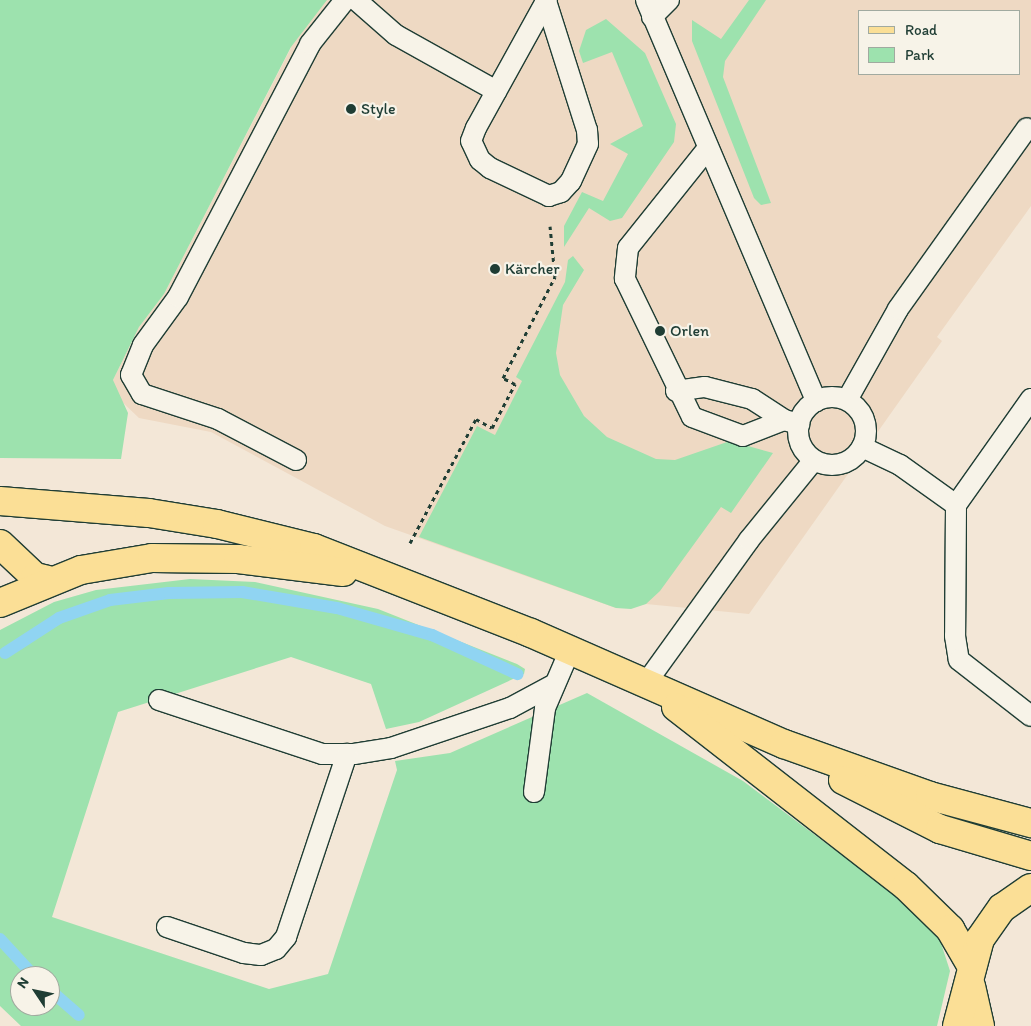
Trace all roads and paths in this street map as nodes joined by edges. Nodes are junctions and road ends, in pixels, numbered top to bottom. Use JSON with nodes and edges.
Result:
{"nodes":[{"id":1,"x":345,"y":0,"type":"edge"},
{"id":2,"x":356,"y":0,"type":"edge"},
{"id":3,"x":546,"y":0,"type":"edge"},
{"id":4,"x":669,"y":0,"type":"edge"},
{"id":5,"x":649,"y":9,"type":"edge"},
{"id":6,"x":496,"y":91,"type":"junction"},
{"id":7,"x":1027,"y":128,"type":"dead end"},
{"id":8,"x":708,"y":148,"type":"junction"},
{"id":9,"x":561,"y":192,"type":"junction"},
{"id":10,"x":676,"y":391,"type":"junction"},
{"id":11,"x":1031,"y":399,"type":"edge"},
{"id":12,"x":846,"y":400,"type":"junction"},
{"id":13,"x":816,"y":401,"type":"junction"},
{"id":14,"x":791,"y":422,"type":"junction"},
{"id":15,"x":862,"y":447,"type":"junction"},
{"id":16,"x":296,"y":460,"type":"dead end"},
{"id":17,"x":814,"y":460,"type":"junction"},
{"id":18,"x":0,"y":502,"type":"edge"},
{"id":19,"x":956,"y":505,"type":"junction"},
{"id":20,"x":410,"y":543,"type":"dead end"},
{"id":21,"x":0,"y":544,"type":"edge"},
{"id":22,"x":48,"y":580,"type":"junction"},
{"id":23,"x":0,"y":603,"type":"edge"},
{"id":24,"x":491,"y":617,"type":"junction"},
{"id":25,"x":570,"y":650,"type":"junction"},
{"id":26,"x":646,"y":683,"type":"junction"},
{"id":27,"x":551,"y":686,"type":"junction"},
{"id":28,"x":159,"y":700,"type":"dead end"},
{"id":29,"x":1031,"y":716,"type":"edge"},
{"id":30,"x":784,"y":744,"type":"junction"},
{"id":31,"x":347,"y":754,"type":"junction"},
{"id":32,"x":534,"y":792,"type":"dead end"},
{"id":33,"x":1031,"y":823,"type":"edge"},
{"id":34,"x":1031,"y":856,"type":"edge"},
{"id":35,"x":1031,"y":888,"type":"edge"},
{"id":36,"x":167,"y":927,"type":"dead end"},
{"id":37,"x":972,"y":972,"type":"junction"},
{"id":38,"x":956,"y":1026,"type":"edge"},
{"id":39,"x":980,"y":1026,"type":"edge"}],
"edges":[{"from":1,"to":16,"type":"lane"},
{"from":2,"to":6,"type":"lane"},
{"from":3,"to":6,"type":"lane"},
{"from":3,"to":9,"type":"lane"},
{"from":4,"to":5,"type":"lane"},
{"from":5,"to":8,"type":"lane"},
{"from":6,"to":9,"type":"lane"},
{"from":7,"to":12,"type":"lane"},
{"from":8,"to":10,"type":"lane"},
{"from":8,"to":13,"type":"lane"},
{"from":9,"to":20,"type":"path"},
{"from":10,"to":14,"type":"lane"},
{"from":10,"to":14,"type":"lane"},
{"from":11,"to":19,"type":"lane"},
{"from":12,"to":13,"type":"lane"},
{"from":12,"to":15,"type":"lane"},
{"from":13,"to":14,"type":"lane"},
{"from":14,"to":17,"type":"lane"},
{"from":15,"to":17,"type":"lane"},
{"from":15,"to":19,"type":"lane"},
{"from":17,"to":26,"type":"lane"},
{"from":18,"to":24,"type":"main road"},
{"from":19,"to":29,"type":"lane"},
{"from":21,"to":22,"type":"main road"},
{"from":22,"to":23,"type":"main road"},
{"from":22,"to":24,"type":"main road"},
{"from":24,"to":25,"type":"main road"},
{"from":25,"to":26,"type":"main road"},
{"from":25,"to":27,"type":"lane"},
{"from":26,"to":30,"type":"main road"},
{"from":26,"to":37,"type":"main road"},
{"from":27,"to":31,"type":"lane"},
{"from":27,"to":32,"type":"lane"},
{"from":28,"to":31,"type":"lane"},
{"from":30,"to":33,"type":"main road"},
{"from":30,"to":34,"type":"main road"},
{"from":31,"to":36,"type":"lane"},
{"from":35,"to":37,"type":"main road"},
{"from":37,"to":38,"type":"main road"},
{"from":37,"to":39,"type":"main road"}]}
